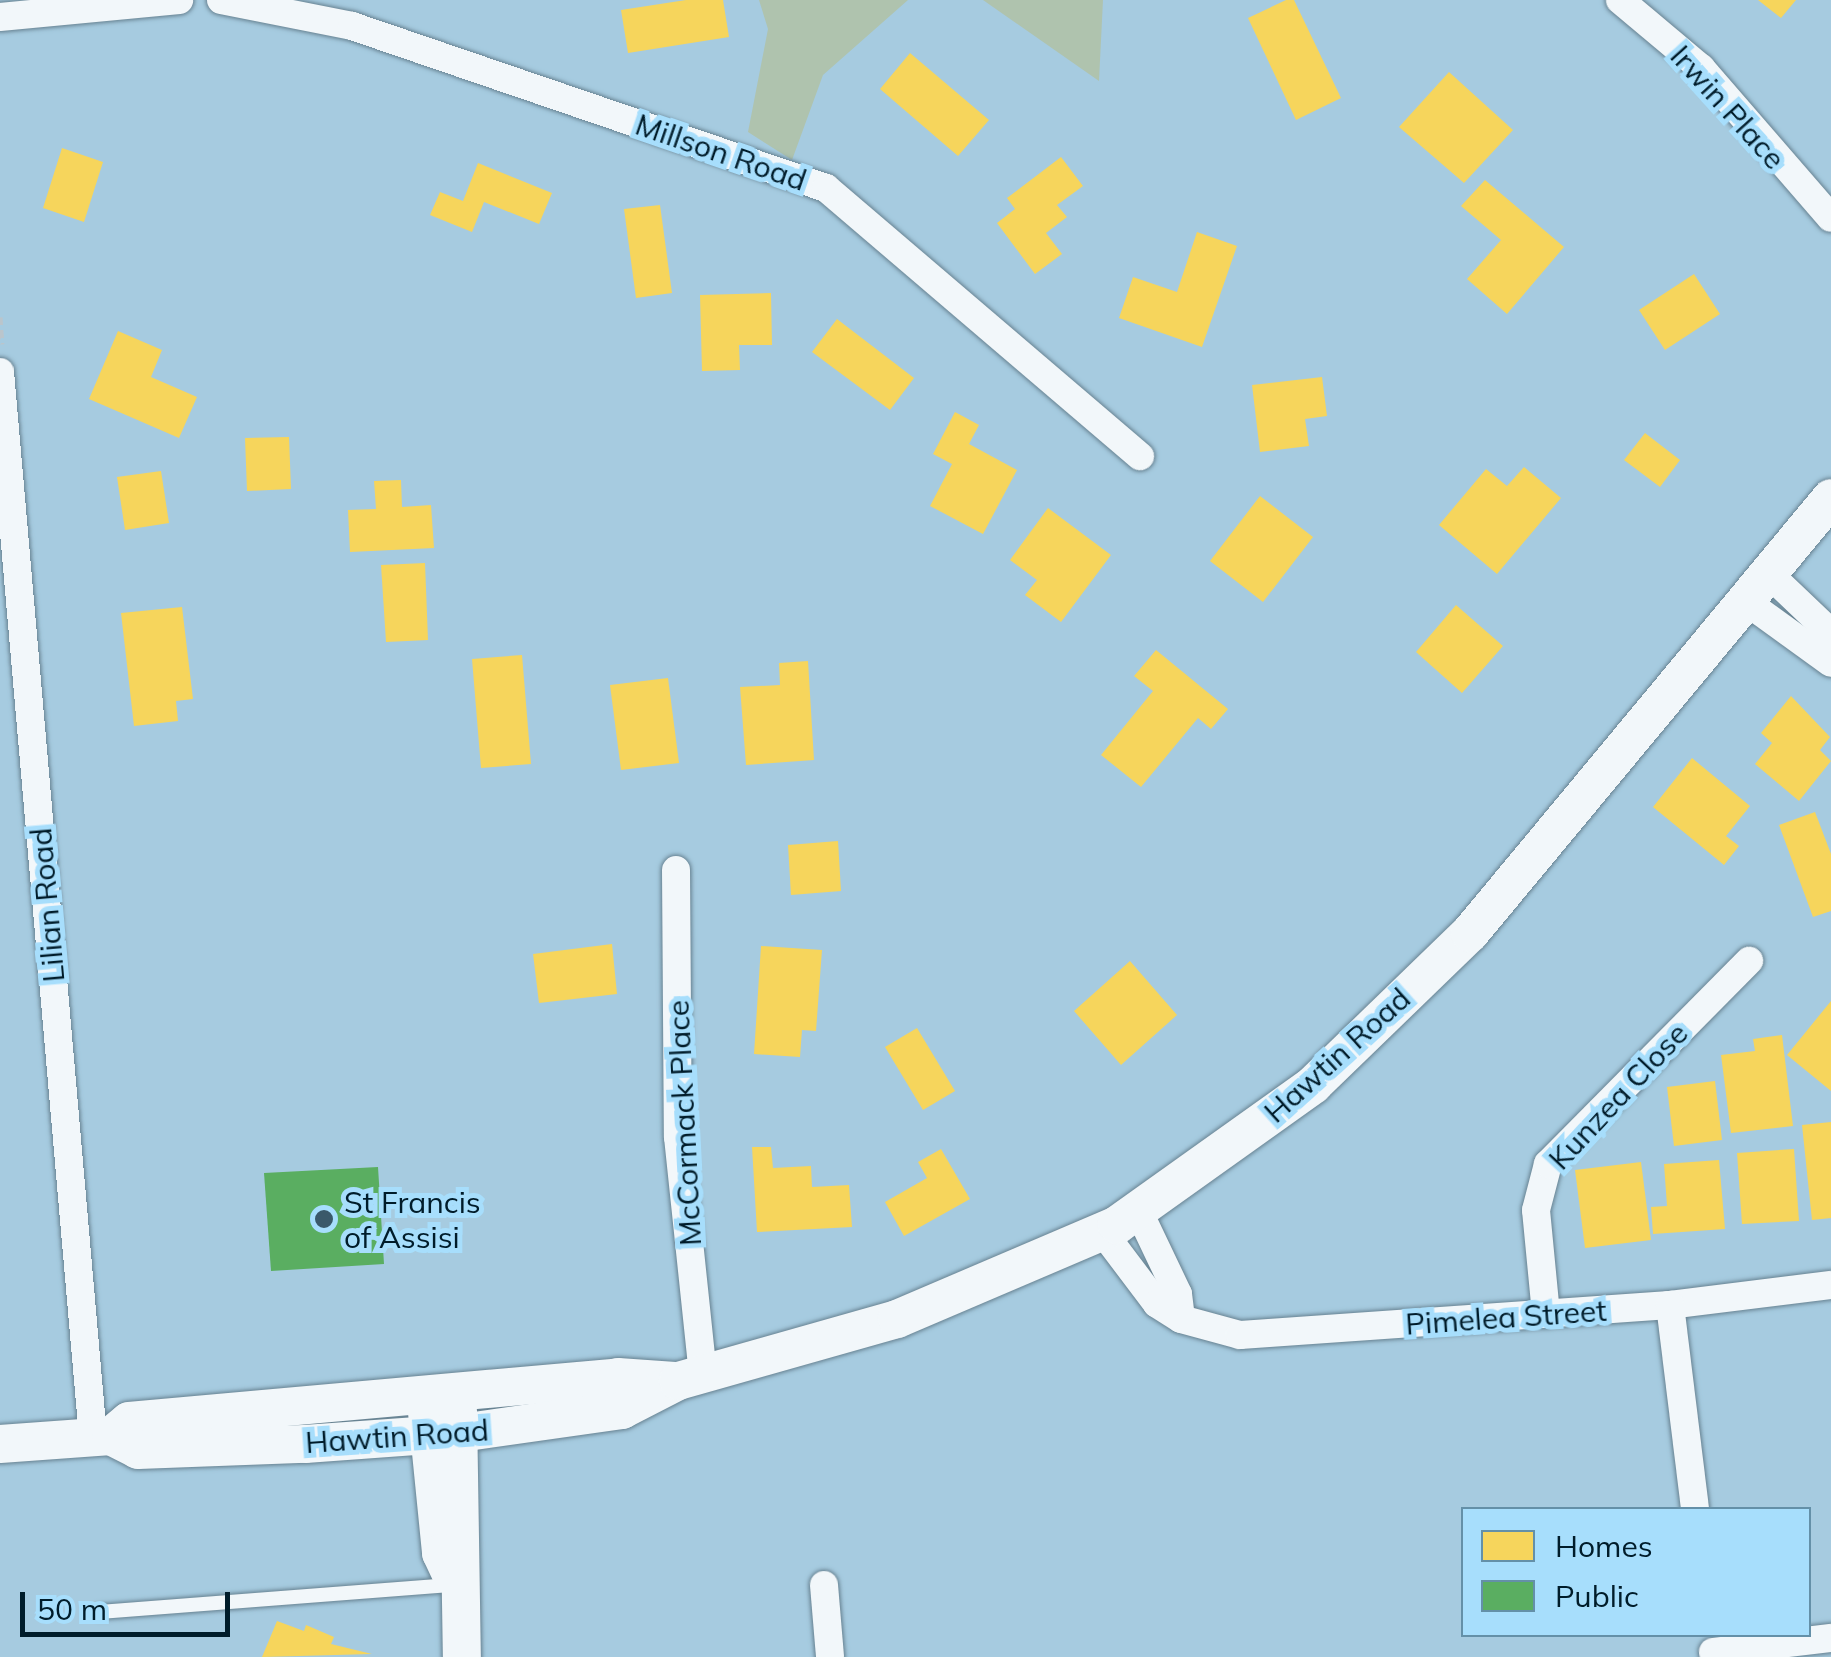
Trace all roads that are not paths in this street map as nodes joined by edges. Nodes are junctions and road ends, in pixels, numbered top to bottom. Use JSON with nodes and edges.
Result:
{"nodes":[{"id":1,"x":180,"y":0,"type":"edge"},
{"id":2,"x":221,"y":0,"type":"edge"},
{"id":3,"x":1620,"y":0,"type":"edge"},
{"id":4,"x":0,"y":17,"type":"edge"},
{"id":5,"x":1831,"y":218,"type":"edge"},
{"id":6,"x":0,"y":372,"type":"edge"},
{"id":7,"x":1140,"y":456,"type":"dead end"},
{"id":8,"x":1831,"y":498,"type":"edge"},
{"id":9,"x":1756,"y":587,"type":"junction"},
{"id":10,"x":1831,"y":633,"type":"edge"},
{"id":11,"x":1831,"y":662,"type":"edge"},
{"id":12,"x":676,"y":870,"type":"dead end"},
{"id":13,"x":1749,"y":961,"type":"dead end"},
{"id":14,"x":1138,"y":1210,"type":"junction"},
{"id":15,"x":1102,"y":1231,"type":"junction"},
{"id":16,"x":1831,"y":1285,"type":"edge"},
{"id":17,"x":1670,"y":1305,"type":"junction"},
{"id":18,"x":1546,"y":1314,"type":"junction"},
{"id":19,"x":1181,"y":1318,"type":"junction"},
{"id":20,"x":691,"y":1378,"type":"junction"},
{"id":21,"x":441,"y":1394,"type":"junction"},
{"id":22,"x":444,"y":1434,"type":"junction"},
{"id":23,"x":102,"y":1437,"type":"junction"},
{"id":24,"x":0,"y":1444,"type":"edge"},
{"id":25,"x":1696,"y":1507,"type":"edge"},
{"id":26,"x":457,"y":1585,"type":"junction"},
{"id":27,"x":824,"y":1585,"type":"dead end"},
{"id":28,"x":100,"y":1612,"type":"dead end"},
{"id":29,"x":1831,"y":1638,"type":"edge"},
{"id":30,"x":1713,"y":1648,"type":"edge"},
{"id":31,"x":462,"y":1657,"type":"edge"},
{"id":32,"x":830,"y":1657,"type":"edge"}],
"edges":[{"from":1,"to":4,"type":"street"},
{"from":2,"to":7,"type":"street","name":"Millson Road"},
{"from":3,"to":5,"type":"street","name":"Irwin Place"},
{"from":6,"to":23,"type":"street","name":"Lilian Road"},
{"from":8,"to":9,"type":"main road","name":"Hawtin Road"},
{"from":9,"to":10,"type":"street"},
{"from":9,"to":11,"type":"street"},
{"from":9,"to":14,"type":"main road","name":"Hawtin Road"},
{"from":12,"to":20,"type":"street","name":"McCormack Place"},
{"from":13,"to":18,"type":"street","name":"Kunzea Close"},
{"from":14,"to":15,"type":"main road","name":"Hawtin Road"},
{"from":14,"to":19,"type":"street"},
{"from":15,"to":19,"type":"street","name":"Pimelea Street"},
{"from":15,"to":20,"type":"main road","name":"Hawtin Road"},
{"from":16,"to":17,"type":"street","name":"Pimelea Street"},
{"from":17,"to":18,"type":"street","name":"Pimelea Street"},
{"from":17,"to":25,"type":"street"},
{"from":18,"to":19,"type":"street","name":"Pimelea Street"},
{"from":20,"to":21,"type":"main road","name":"Hawtin Road"},
{"from":20,"to":22,"type":"main road","name":"Hawtin Road"},
{"from":21,"to":22,"type":"main road"},
{"from":21,"to":23,"type":"main road","name":"Hawtin Road"},
{"from":22,"to":23,"type":"main road","name":"Hawtin Road"},
{"from":22,"to":26,"type":"main road"},
{"from":23,"to":24,"type":"main road","name":"Hawtin Road"},
{"from":26,"to":28,"type":"lane"},
{"from":26,"to":31,"type":"main road"},
{"from":27,"to":32,"type":"street"},
{"from":29,"to":30,"type":"street"}]}
